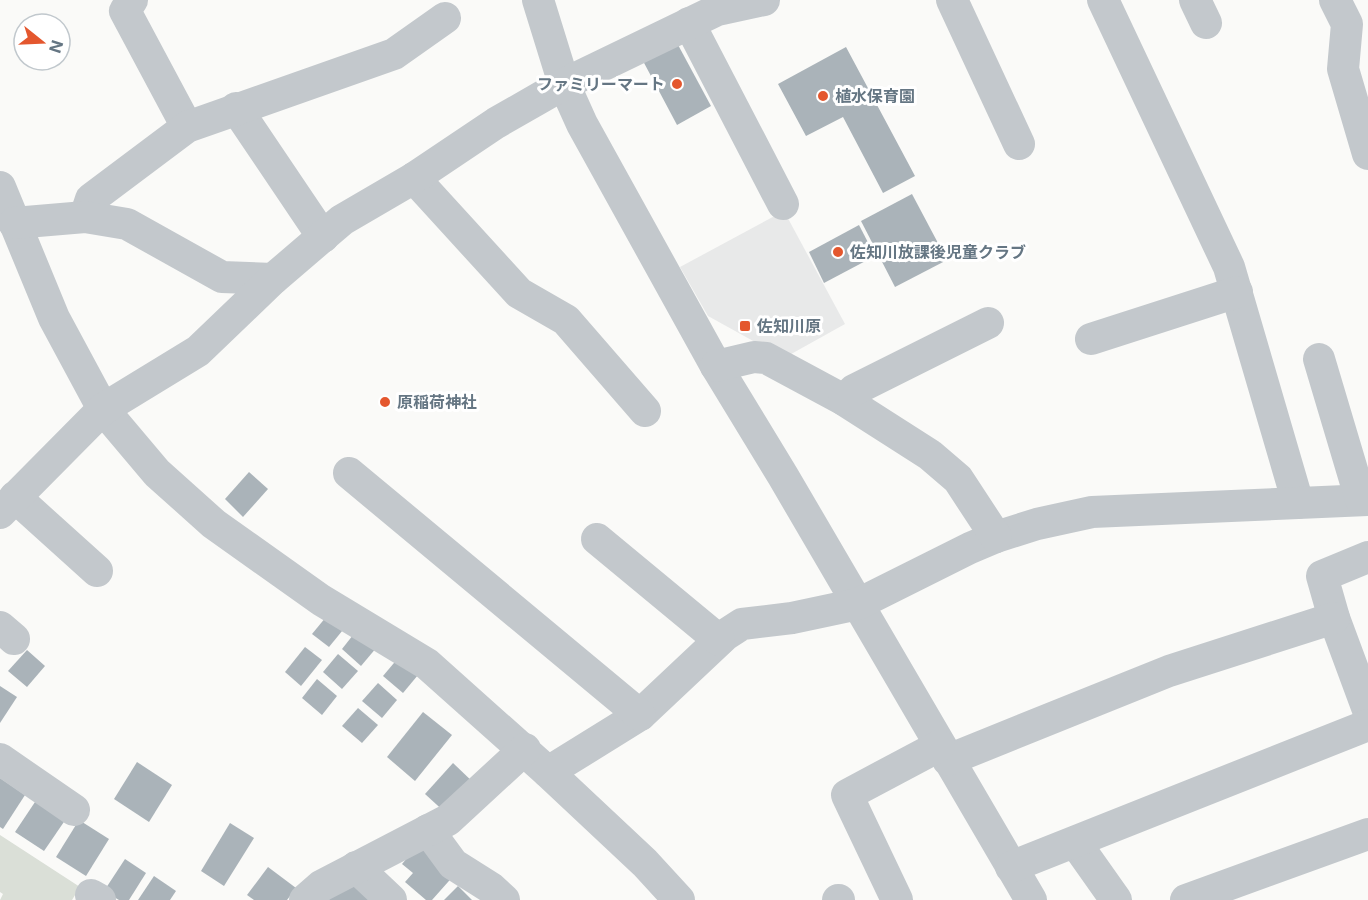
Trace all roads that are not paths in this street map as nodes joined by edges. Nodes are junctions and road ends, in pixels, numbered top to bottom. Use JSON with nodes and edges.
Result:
{"nodes":[{"id":1,"x":132,"y":0,"type":"edge"},
{"id":2,"x":538,"y":0,"type":"edge"},
{"id":3,"x":764,"y":0,"type":"edge"},
{"id":4,"x":952,"y":0,"type":"edge"},
{"id":5,"x":1103,"y":0,"type":"edge"},
{"id":6,"x":1335,"y":0,"type":"edge"},
{"id":7,"x":445,"y":18,"type":"dead end"},
{"id":8,"x":689,"y":23,"type":"junction"},
{"id":9,"x":564,"y":84,"type":"junction"},
{"id":10,"x":236,"y":108,"type":"junction"},
{"id":11,"x":187,"y":127,"type":"junction"},
{"id":12,"x":1019,"y":144,"type":"dead end"},
{"id":13,"x":1368,"y":154,"type":"edge"},
{"id":14,"x":414,"y":178,"type":"junction"},
{"id":15,"x":0,"y":187,"type":"edge"},
{"id":16,"x":783,"y":204,"type":"dead end"},
{"id":17,"x":85,"y":217,"type":"junction"},
{"id":18,"x":322,"y":237,"type":"junction"},
{"id":19,"x":12,"y":241,"type":"edge"},
{"id":20,"x":273,"y":279,"type":"junction"},
{"id":21,"x":1237,"y":292,"type":"junction"},
{"id":22,"x":988,"y":323,"type":"dead end"},
{"id":23,"x":1091,"y":339,"type":"dead end"},
{"id":24,"x":1319,"y":359,"type":"dead end"},
{"id":25,"x":716,"y":366,"type":"junction"},
{"id":26,"x":844,"y":400,"type":"junction"},
{"id":27,"x":103,"y":410,"type":"junction"},
{"id":28,"x":645,"y":411,"type":"dead end"},
{"id":29,"x":349,"y":473,"type":"dead end"},
{"id":30,"x":1365,"y":500,"type":"edge"},
{"id":31,"x":1298,"y":503,"type":"junction"},
{"id":32,"x":8,"y":505,"type":"edge"},
{"id":33,"x":996,"y":537,"type":"junction"},
{"id":34,"x":597,"y":539,"type":"dead end"},
{"id":35,"x":1368,"y":557,"type":"edge"},
{"id":36,"x":97,"y":571,"type":"dead end"},
{"id":37,"x":858,"y":604,"type":"junction"},
{"id":38,"x":1334,"y":618,"type":"junction"},
{"id":39,"x":719,"y":640,"type":"junction"},
{"id":40,"x":1368,"y":710,"type":"edge"},
{"id":41,"x":640,"y":715,"type":"junction"},
{"id":42,"x":1368,"y":725,"type":"edge"},
{"id":43,"x":525,"y":749,"type":"junction"},
{"id":44,"x":943,"y":753,"type":"junction"},
{"id":45,"x":0,"y":759,"type":"edge"},
{"id":46,"x":548,"y":772,"type":"junction"},
{"id":47,"x":74,"y":810,"type":"dead end"},
{"id":48,"x":428,"y":830,"type":"junction"},
{"id":49,"x":1368,"y":834,"type":"edge"},
{"id":50,"x":1075,"y":842,"type":"junction"},
{"id":51,"x":356,"y":867,"type":"junction"},
{"id":52,"x":1011,"y":867,"type":"junction"},
{"id":53,"x":305,"y":900,"type":"edge"},
{"id":54,"x":391,"y":900,"type":"edge"},
{"id":55,"x":504,"y":900,"type":"edge"},
{"id":56,"x":679,"y":900,"type":"edge"},
{"id":57,"x":897,"y":900,"type":"edge"},
{"id":58,"x":1031,"y":900,"type":"edge"},
{"id":59,"x":1116,"y":900,"type":"edge"},
{"id":60,"x":1186,"y":900,"type":"edge"}],
"edges":[{"from":1,"to":11,"type":"street"},
{"from":2,"to":9,"type":"street"},
{"from":3,"to":8,"type":"street"},
{"from":4,"to":12,"type":"street"},
{"from":5,"to":21,"type":"street"},
{"from":6,"to":13,"type":"street"},
{"from":7,"to":10,"type":"street"},
{"from":8,"to":9,"type":"street"},
{"from":8,"to":16,"type":"street"},
{"from":9,"to":14,"type":"street"},
{"from":9,"to":25,"type":"street"},
{"from":10,"to":11,"type":"street"},
{"from":10,"to":18,"type":"street"},
{"from":11,"to":17,"type":"street"},
{"from":14,"to":18,"type":"street"},
{"from":14,"to":28,"type":"street"},
{"from":15,"to":19,"type":"street"},
{"from":17,"to":19,"type":"street"},
{"from":17,"to":20,"type":"street"},
{"from":18,"to":20,"type":"street"},
{"from":19,"to":27,"type":"street"},
{"from":20,"to":27,"type":"street"},
{"from":21,"to":23,"type":"street"},
{"from":21,"to":31,"type":"street"},
{"from":22,"to":26,"type":"street"},
{"from":24,"to":30,"type":"street"},
{"from":25,"to":26,"type":"street"},
{"from":25,"to":37,"type":"street"},
{"from":26,"to":33,"type":"street"},
{"from":27,"to":32,"type":"street"},
{"from":27,"to":43,"type":"street"},
{"from":29,"to":41,"type":"street"},
{"from":30,"to":31,"type":"street"},
{"from":31,"to":33,"type":"street"},
{"from":32,"to":36,"type":"street"},
{"from":33,"to":37,"type":"street"},
{"from":34,"to":39,"type":"street"},
{"from":35,"to":38,"type":"street"},
{"from":37,"to":39,"type":"street"},
{"from":37,"to":44,"type":"street"},
{"from":38,"to":40,"type":"street"},
{"from":38,"to":44,"type":"street"},
{"from":39,"to":41,"type":"street"},
{"from":41,"to":46,"type":"street"},
{"from":42,"to":50,"type":"street"},
{"from":43,"to":46,"type":"street"},
{"from":43,"to":48,"type":"street"},
{"from":44,"to":52,"type":"street"},
{"from":44,"to":57,"type":"street"},
{"from":45,"to":47,"type":"street"},
{"from":46,"to":56,"type":"street"},
{"from":48,"to":51,"type":"street"},
{"from":48,"to":55,"type":"street"},
{"from":49,"to":60,"type":"street"},
{"from":50,"to":52,"type":"street"},
{"from":50,"to":59,"type":"street"},
{"from":51,"to":53,"type":"street"},
{"from":51,"to":54,"type":"street"},
{"from":52,"to":58,"type":"street"}]}
